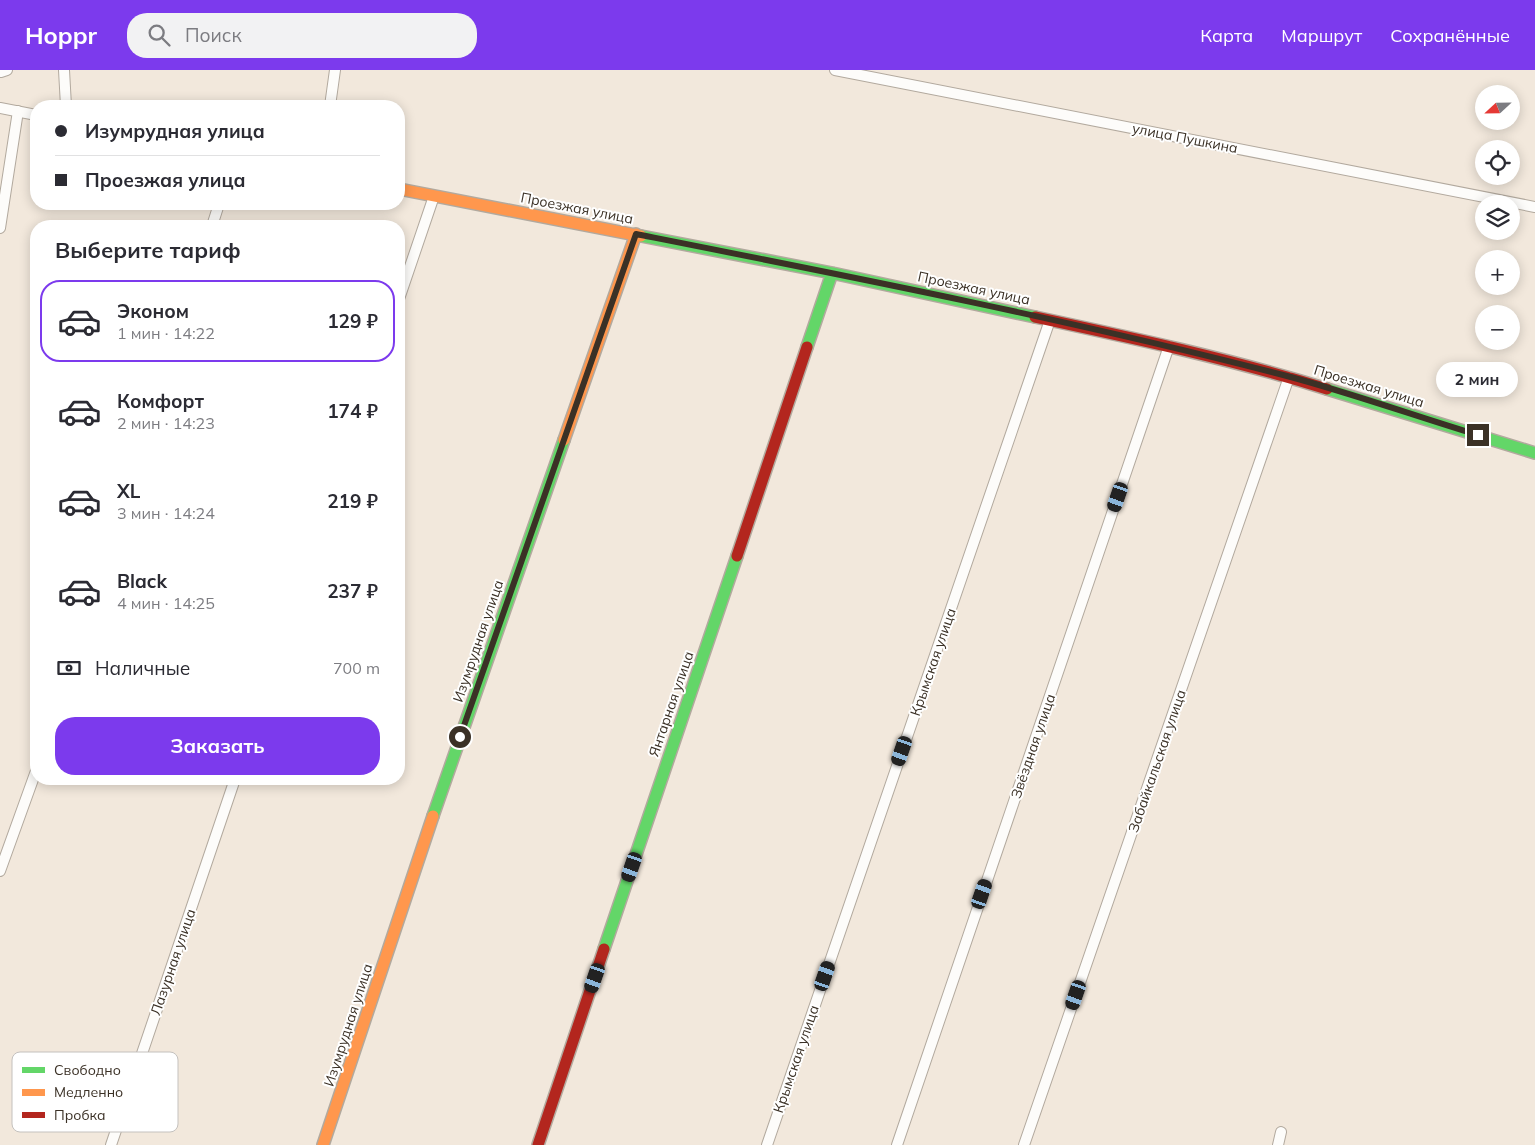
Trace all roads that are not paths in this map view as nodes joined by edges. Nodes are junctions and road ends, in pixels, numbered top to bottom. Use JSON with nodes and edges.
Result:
{"nodes":[{"id":1,"x":64,"y":70,"type":"edge"},
{"id":2,"x":335,"y":70,"type":"edge"},
{"id":3,"x":836,"y":70,"type":"edge"},
{"id":4,"x":66,"y":100,"type":"edge"},
{"id":5,"x":331,"y":100,"type":"edge"},
{"id":6,"x":0,"y":108,"type":"edge"},
{"id":7,"x":18,"y":111,"type":"junction"},
{"id":8,"x":30,"y":114,"type":"edge"},
{"id":9,"x":405,"y":190,"type":"edge"},
{"id":10,"x":434,"y":196,"type":"junction"},
{"id":11,"x":1535,"y":206,"type":"edge"},
{"id":12,"x":0,"y":228,"type":"edge"},
{"id":13,"x":636,"y":234,"type":"junction"},
{"id":14,"x":832,"y":273,"type":"junction"},
{"id":15,"x":405,"y":281,"type":"edge"},
{"id":16,"x":1050,"y":320,"type":"junction"},
{"id":17,"x":1169,"y":346,"type":"junction"},
{"id":18,"x":1290,"y":377,"type":"junction"},
{"id":19,"x":1535,"y":453,"type":"edge"},
{"id":20,"x":31,"y":785,"type":"edge"},
{"id":21,"x":233,"y":785,"type":"edge"},
{"id":22,"x":0,"y":871,"type":"edge"},
{"id":23,"x":142,"y":1052,"type":"edge"},
{"id":24,"x":114,"y":1132,"type":"edge"},
{"id":25,"x":1281,"y":1132,"type":"dead end"},
{"id":26,"x":110,"y":1145,"type":"edge"},
{"id":27,"x":323,"y":1145,"type":"edge"},
{"id":28,"x":538,"y":1145,"type":"edge"},
{"id":29,"x":766,"y":1145,"type":"edge"},
{"id":30,"x":897,"y":1145,"type":"edge"},
{"id":31,"x":1024,"y":1145,"type":"edge"},
{"id":32,"x":1278,"y":1145,"type":"edge"}],
"edges":[{"from":1,"to":4,"type":"street"},
{"from":2,"to":5,"type":"street"},
{"from":3,"to":11,"type":"street","name":"улица Пушкина"},
{"from":6,"to":7,"type":"street"},
{"from":7,"to":8,"type":"street"},
{"from":7,"to":12,"type":"street"},
{"from":9,"to":10,"type":"street","name":"Проезжая улица"},
{"from":10,"to":13,"type":"street","name":"Проезжая улица"},
{"from":10,"to":15,"type":"street"},
{"from":13,"to":14,"type":"street","name":"Проезжая улица"},
{"from":13,"to":27,"type":"street","name":"Изумрудная улица"},
{"from":14,"to":16,"type":"street","name":"Проезжая улица"},
{"from":14,"to":28,"type":"street","name":"Янтарная улица"},
{"from":16,"to":17,"type":"street","name":"Проезжая улица"},
{"from":16,"to":29,"type":"street","name":"Крымская улица"},
{"from":17,"to":18,"type":"street","name":"Проезжая улица"},
{"from":17,"to":30,"type":"street","name":"Звёздная улица"},
{"from":18,"to":19,"type":"street","name":"Проезжая улица"},
{"from":18,"to":31,"type":"street","name":"Забайкальская улица"},
{"from":20,"to":22,"type":"street"},
{"from":21,"to":23,"type":"street","name":"Лазурная улица"},
{"from":24,"to":26,"type":"street","name":"Лазурная улица"},
{"from":25,"to":32,"type":"street"}]}
